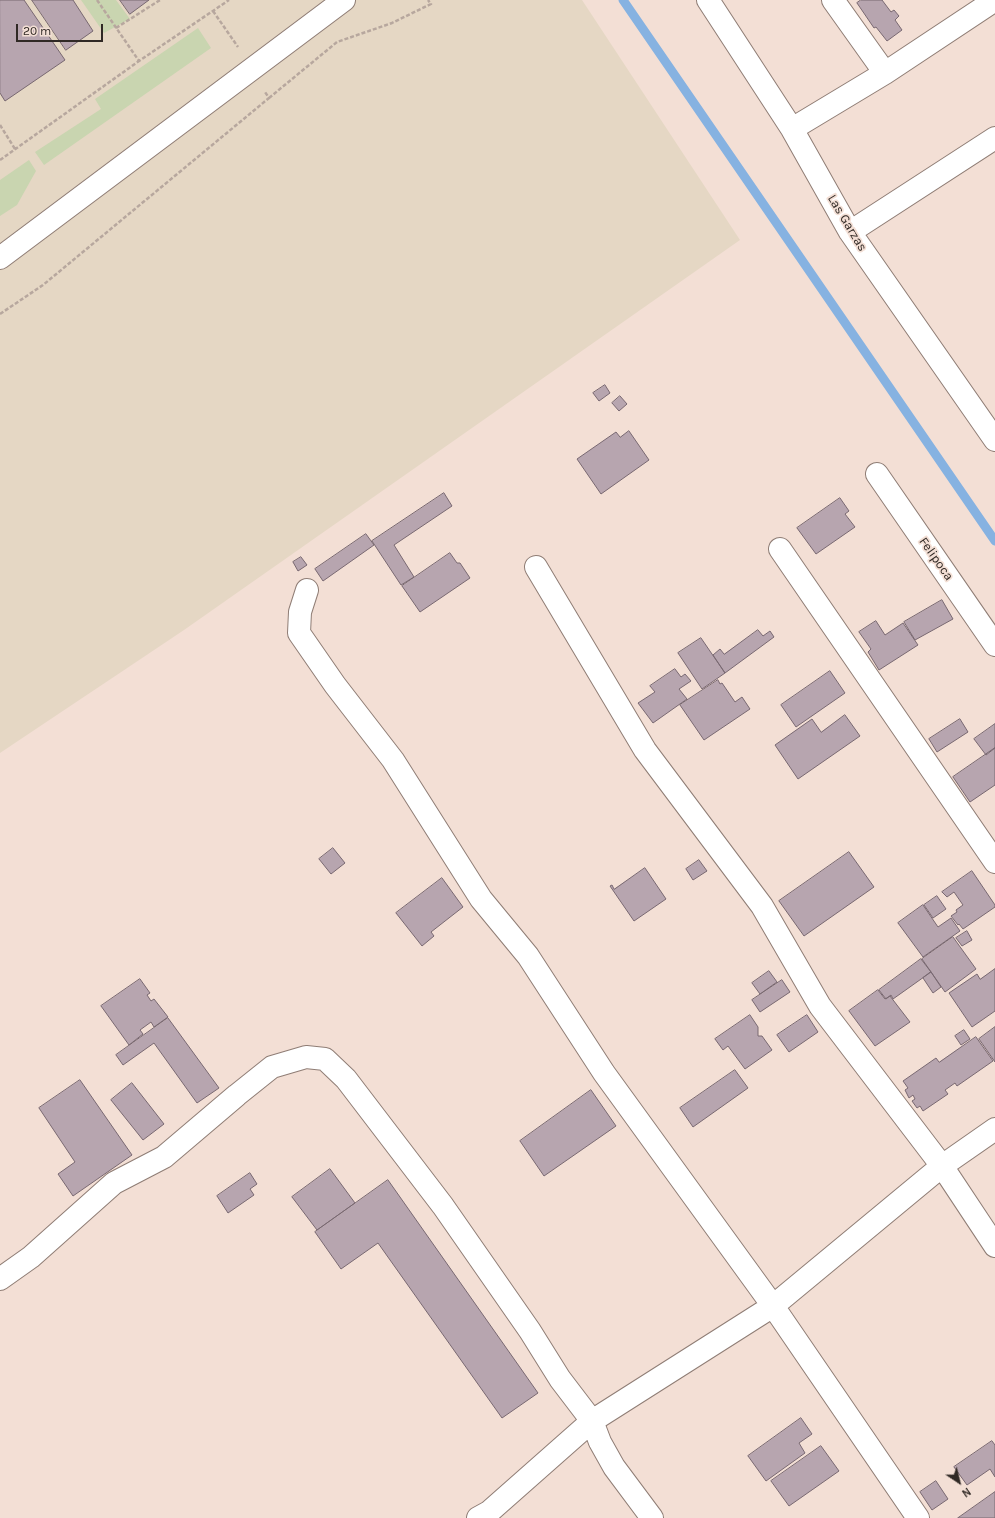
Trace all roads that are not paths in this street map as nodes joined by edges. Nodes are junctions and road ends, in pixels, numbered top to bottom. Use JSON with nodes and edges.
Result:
{"nodes":[{"id":1,"x":344,"y":0,"type":"edge"},
{"id":2,"x":708,"y":0,"type":"edge"},
{"id":3,"x":833,"y":0,"type":"edge"},
{"id":4,"x":995,"y":0,"type":"edge"},
{"id":5,"x":885,"y":73,"type":"junction"},
{"id":6,"x":792,"y":129,"type":"junction"},
{"id":7,"x":995,"y":138,"type":"edge"},
{"id":8,"x":850,"y":232,"type":"junction"},
{"id":9,"x":0,"y":258,"type":"edge"},
{"id":10,"x":995,"y":440,"type":"edge"},
{"id":11,"x":876,"y":474,"type":"dead end"},
{"id":12,"x":780,"y":549,"type":"dead end"},
{"id":13,"x":536,"y":567,"type":"dead end"},
{"id":14,"x":307,"y":590,"type":"dead end"},
{"id":15,"x":995,"y":644,"type":"edge"},
{"id":16,"x":995,"y":862,"type":"edge"},
{"id":17,"x":995,"y":1129,"type":"edge"},
{"id":18,"x":942,"y":1166,"type":"junction"},
{"id":19,"x":995,"y":1246,"type":"edge"},
{"id":20,"x":0,"y":1279,"type":"edge"},
{"id":21,"x":773,"y":1306,"type":"junction"},
{"id":22,"x":592,"y":1421,"type":"junction"},
{"id":23,"x":478,"y":1518,"type":"edge"},
{"id":24,"x":652,"y":1518,"type":"edge"},
{"id":25,"x":918,"y":1518,"type":"edge"}],
"edges":[{"from":1,"to":9,"type":"street"},
{"from":2,"to":6,"type":"street","name":"Las Garzas"},
{"from":3,"to":5,"type":"street"},
{"from":4,"to":5,"type":"street"},
{"from":5,"to":6,"type":"street"},
{"from":6,"to":8,"type":"street","name":"Las Garzas"},
{"from":7,"to":8,"type":"street"},
{"from":8,"to":10,"type":"street","name":"Las Garzas"},
{"from":11,"to":15,"type":"street","name":"Felipoca"},
{"from":12,"to":16,"type":"street"},
{"from":13,"to":18,"type":"street"},
{"from":14,"to":21,"type":"street"},
{"from":17,"to":18,"type":"street"},
{"from":18,"to":19,"type":"street"},
{"from":18,"to":21,"type":"street"},
{"from":20,"to":22,"type":"street"},
{"from":21,"to":22,"type":"street"},
{"from":21,"to":25,"type":"street"},
{"from":22,"to":23,"type":"street"},
{"from":22,"to":24,"type":"street"}]}
